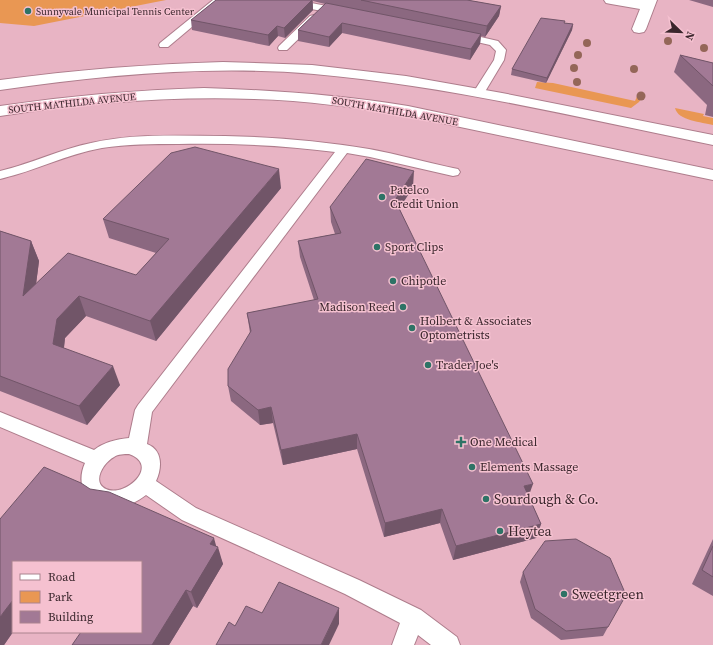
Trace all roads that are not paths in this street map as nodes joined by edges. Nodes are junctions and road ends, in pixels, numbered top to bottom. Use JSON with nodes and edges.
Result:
{"nodes":[{"id":1,"x":219,"y":0,"type":"edge"},
{"id":2,"x":281,"y":0,"type":"edge"},
{"id":3,"x":611,"y":0,"type":"edge"},
{"id":4,"x":649,"y":3,"type":"edge"},
{"id":5,"x":323,"y":8,"type":"junction"},
{"id":6,"x":352,"y":13,"type":"edge"},
{"id":7,"x":639,"y":29,"type":"dead end"},
{"id":8,"x":449,"y":32,"type":"edge"},
{"id":9,"x":164,"y":45,"type":"dead end"},
{"id":10,"x":283,"y":48,"type":"dead end"},
{"id":11,"x":0,"y":85,"type":"edge"},
{"id":12,"x":480,"y":93,"type":"junction"},
{"id":13,"x":0,"y":111,"type":"edge"},
{"id":14,"x":713,"y":140,"type":"edge"},
{"id":15,"x":344,"y":149,"type":"junction"},
{"id":16,"x":453,"y":172,"type":"dead end"},
{"id":17,"x":0,"y":174,"type":"edge"},
{"id":18,"x":713,"y":175,"type":"edge"},
{"id":19,"x":0,"y":419,"type":"edge"},
{"id":20,"x":137,"y":447,"type":"junction"},
{"id":21,"x":97,"y":460,"type":"junction"},
{"id":22,"x":145,"y":484,"type":"junction"},
{"id":23,"x":413,"y":618,"type":"junction"},
{"id":24,"x":403,"y":645,"type":"edge"},
{"id":25,"x":449,"y":645,"type":"edge"}],
"edges":[{"from":1,"to":9,"type":"lane"},
{"from":2,"to":5,"type":"lane"},
{"from":3,"to":4,"type":"main road"},
{"from":4,"to":7,"type":"main road"},
{"from":5,"to":6,"type":"lane"},
{"from":5,"to":10,"type":"lane"},
{"from":8,"to":12,"type":"lane"},
{"from":11,"to":12,"type":"main road"},
{"from":12,"to":14,"type":"main road"},
{"from":13,"to":18,"type":"main road","name":"SOUTH MATHILDA AVENUE"},
{"from":15,"to":16,"type":"lane"},
{"from":15,"to":17,"type":"lane"},
{"from":15,"to":20,"type":"lane"},
{"from":19,"to":21,"type":"lane"},
{"from":20,"to":21,"type":"lane"},
{"from":20,"to":22,"type":"lane"},
{"from":21,"to":22,"type":"lane"},
{"from":22,"to":23,"type":"lane"},
{"from":23,"to":24,"type":"lane"},
{"from":23,"to":25,"type":"lane"}]}
